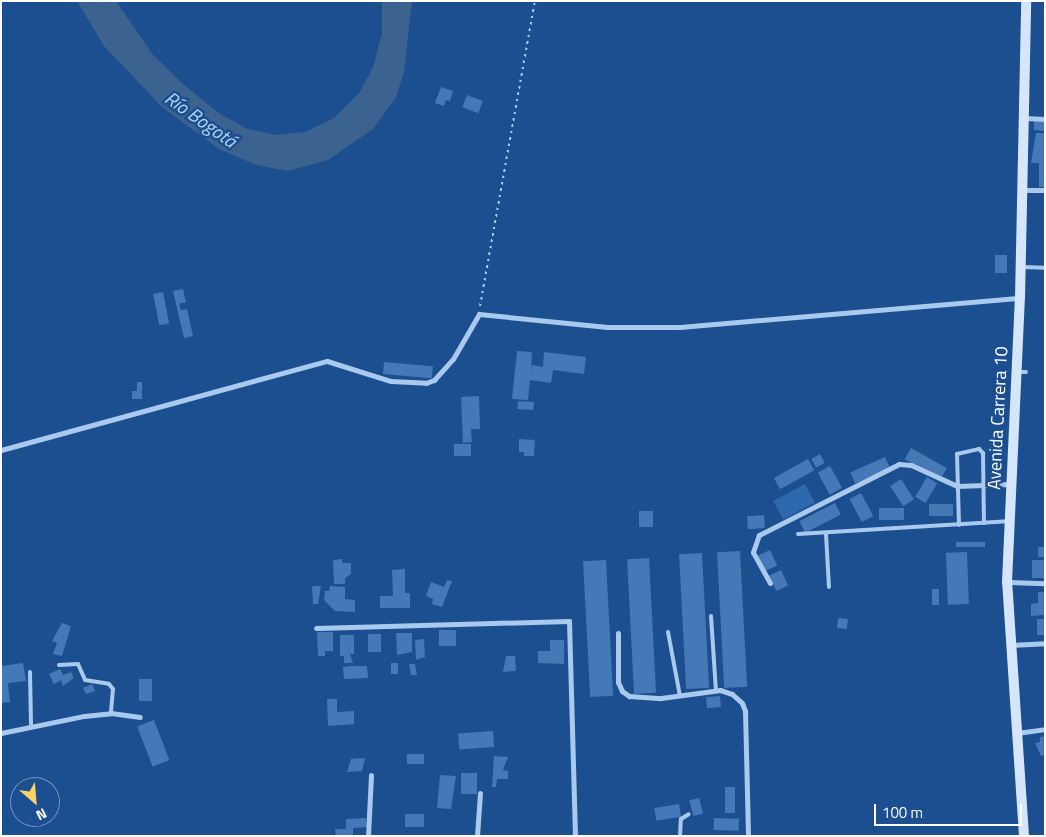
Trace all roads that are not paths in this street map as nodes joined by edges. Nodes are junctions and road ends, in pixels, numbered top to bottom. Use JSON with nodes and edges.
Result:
{"nodes":[{"id":1,"x":1026,"y":1,"type":"edge"},
{"id":2,"x":1023,"y":118,"type":"junction"},
{"id":3,"x":1045,"y":119,"type":"edge"},
{"id":4,"x":1022,"y":190,"type":"junction"},
{"id":5,"x":1045,"y":190,"type":"edge"},
{"id":6,"x":1020,"y":267,"type":"junction"},
{"id":7,"x":1045,"y":268,"type":"edge"},
{"id":8,"x":1020,"y":298,"type":"junction"},
{"id":9,"x":1,"y":450,"type":"edge"},
{"id":10,"x":1011,"y":484,"type":"junction"},
{"id":11,"x":984,"y":485,"type":"junction"},
{"id":12,"x":956,"y":486,"type":"junction"},
{"id":13,"x":1009,"y":521,"type":"junction"},
{"id":14,"x":984,"y":523,"type":"junction"},
{"id":15,"x":959,"y":525,"type":"junction"},
{"id":16,"x":798,"y":534,"type":"dead end"},
{"id":17,"x":826,"y":534,"type":"junction"},
{"id":18,"x":1006,"y":582,"type":"junction"},
{"id":19,"x":770,"y":583,"type":"dead end"},
{"id":20,"x":1045,"y":583,"type":"edge"},
{"id":21,"x":829,"y":587,"type":"dead end"},
{"id":22,"x":711,"y":616,"type":"dead end"},
{"id":23,"x":316,"y":628,"type":"dead end"},
{"id":24,"x":668,"y":632,"type":"dead end"},
{"id":25,"x":618,"y":634,"type":"dead end"},
{"id":26,"x":1045,"y":643,"type":"edge"},
{"id":27,"x":1011,"y":644,"type":"junction"},
{"id":28,"x":60,"y":666,"type":"dead end"},
{"id":29,"x":30,"y":672,"type":"dead end"},
{"id":30,"x":716,"y":691,"type":"junction"},
{"id":31,"x":680,"y":696,"type":"junction"},
{"id":32,"x":111,"y":712,"type":"junction"},
{"id":33,"x":140,"y":717,"type":"dead end"},
{"id":34,"x":31,"y":726,"type":"junction"},
{"id":35,"x":1045,"y":729,"type":"edge"},
{"id":36,"x":1,"y":733,"type":"edge"},
{"id":37,"x":1017,"y":733,"type":"junction"},
{"id":38,"x":371,"y":775,"type":"dead end"},
{"id":39,"x":480,"y":793,"type":"dead end"},
{"id":40,"x":689,"y":814,"type":"dead end"},
{"id":41,"x":368,"y":836,"type":"edge"},
{"id":42,"x":477,"y":836,"type":"edge"},
{"id":43,"x":575,"y":836,"type":"edge"},
{"id":44,"x":680,"y":836,"type":"edge"},
{"id":45,"x":748,"y":836,"type":"edge"},
{"id":46,"x":1024,"y":836,"type":"edge"}],
"edges":[{"from":1,"to":2,"type":"street","name":"Avenida Carrera 10"},
{"from":2,"to":3,"type":"street"},
{"from":2,"to":4,"type":"street","name":"Avenida Carrera 10"},
{"from":4,"to":5,"type":"street"},
{"from":4,"to":6,"type":"street","name":"Avenida Carrera 10"},
{"from":6,"to":7,"type":"lane"},
{"from":6,"to":8,"type":"street","name":"Avenida Carrera 10"},
{"from":8,"to":9,"type":"street"},
{"from":8,"to":10,"type":"street","name":"Avenida Carrera 10"},
{"from":10,"to":11,"type":"street"},
{"from":10,"to":13,"type":"street","name":"Avenida Carrera 10"},
{"from":11,"to":12,"type":"street"},
{"from":11,"to":12,"type":"lane"},
{"from":11,"to":14,"type":"lane"},
{"from":12,"to":15,"type":"lane"},
{"from":12,"to":19,"type":"street"},
{"from":13,"to":14,"type":"lane"},
{"from":13,"to":18,"type":"street","name":"Avenida Carrera 10"},
{"from":14,"to":15,"type":"lane"},
{"from":15,"to":17,"type":"lane"},
{"from":16,"to":17,"type":"lane"},
{"from":17,"to":21,"type":"lane"},
{"from":18,"to":20,"type":"street"},
{"from":18,"to":27,"type":"street","name":"Avenida Carrera 10"},
{"from":22,"to":30,"type":"lane"},
{"from":23,"to":43,"type":"street"},
{"from":24,"to":31,"type":"lane"},
{"from":25,"to":31,"type":"street"},
{"from":26,"to":27,"type":"street"},
{"from":27,"to":37,"type":"street","name":"Avenida Carrera 10"},
{"from":28,"to":32,"type":"lane"},
{"from":29,"to":34,"type":"lane"},
{"from":30,"to":31,"type":"street"},
{"from":30,"to":45,"type":"street"},
{"from":32,"to":33,"type":"street"},
{"from":32,"to":34,"type":"street"},
{"from":34,"to":36,"type":"street"},
{"from":35,"to":37,"type":"street"},
{"from":37,"to":46,"type":"street","name":"Avenida Carrera 10"},
{"from":38,"to":41,"type":"street"},
{"from":39,"to":42,"type":"street"},
{"from":40,"to":44,"type":"lane"}]}
